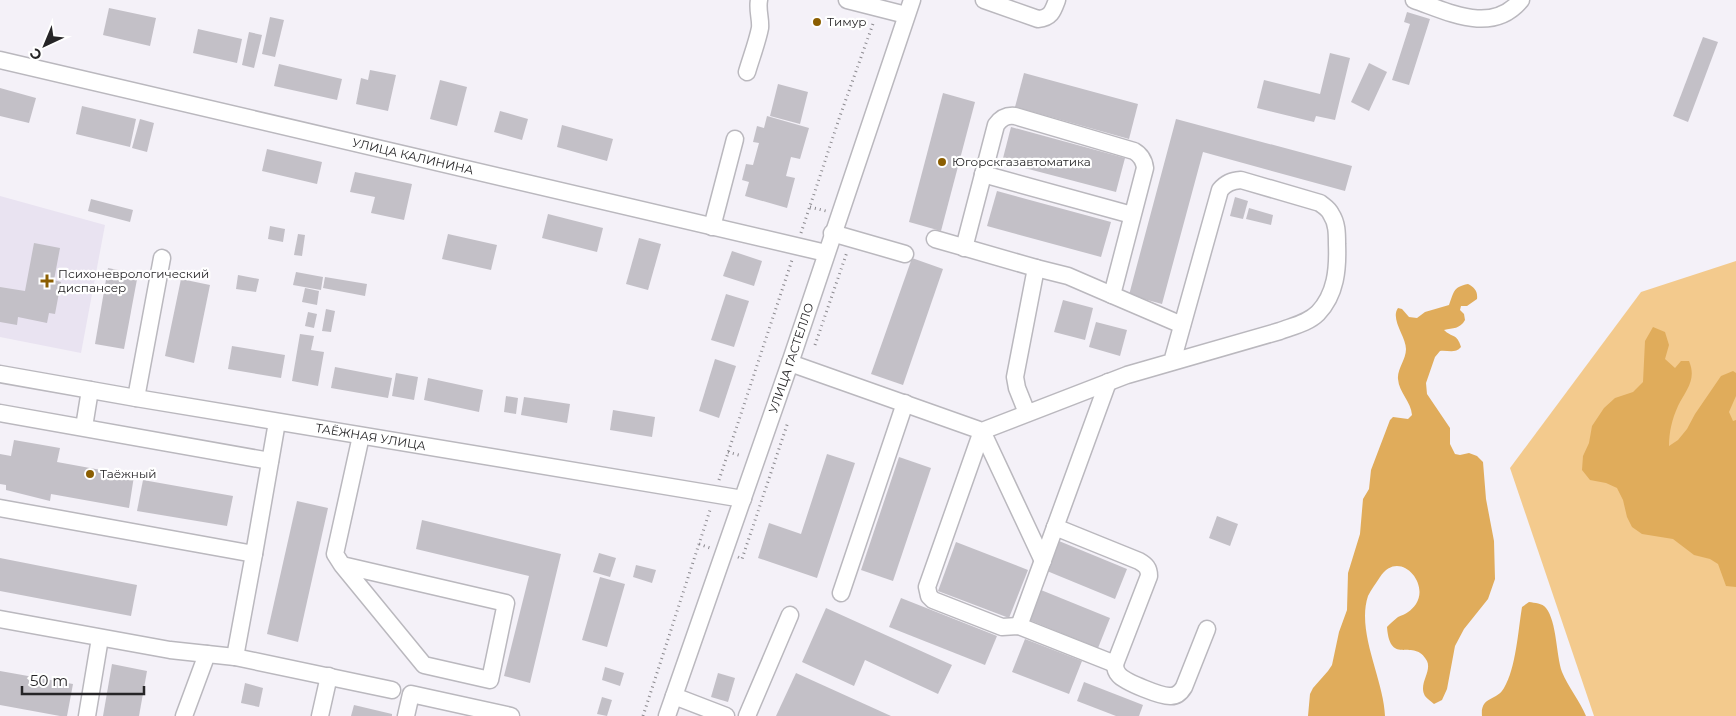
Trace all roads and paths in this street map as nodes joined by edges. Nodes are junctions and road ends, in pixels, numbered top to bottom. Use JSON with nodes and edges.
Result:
{"nodes":[{"id":1,"x":759,"y":0,"type":"edge"},
{"id":2,"x":847,"y":0,"type":"edge"},
{"id":3,"x":984,"y":0,"type":"edge"},
{"id":4,"x":1057,"y":0,"type":"edge"},
{"id":5,"x":1414,"y":0,"type":"edge"},
{"id":6,"x":1521,"y":0,"type":"edge"},
{"id":7,"x":878,"y":8,"type":"junction"},
{"id":8,"x":909,"y":8,"type":"edge"},
{"id":9,"x":0,"y":60,"type":"edge"},
{"id":10,"x":747,"y":72,"type":"dead end"},
{"id":11,"x":735,"y":139,"type":"dead end"},
{"id":12,"x":983,"y":174,"type":"junction"},
{"id":13,"x":1132,"y":215,"type":"junction"},
{"id":14,"x":712,"y":227,"type":"junction"},
{"id":15,"x":832,"y":233,"type":"junction"},
{"id":16,"x":935,"y":239,"type":"dead end"},
{"id":17,"x":797,"y":246,"type":"junction"},
{"id":18,"x":964,"y":248,"type":"junction"},
{"id":19,"x":826,"y":253,"type":"junction"},
{"id":20,"x":905,"y":254,"type":"dead end"},
{"id":21,"x":162,"y":258,"type":"dead end"},
{"id":22,"x":1036,"y":268,"type":"junction"},
{"id":23,"x":1112,"y":294,"type":"junction"},
{"id":24,"x":1182,"y":325,"type":"junction"},
{"id":25,"x":1172,"y":362,"type":"junction"},
{"id":26,"x":790,"y":363,"type":"junction"},
{"id":27,"x":0,"y":374,"type":"edge"},
{"id":28,"x":1108,"y":382,"type":"junction"},
{"id":29,"x":90,"y":390,"type":"junction"},
{"id":30,"x":136,"y":398,"type":"junction"},
{"id":31,"x":904,"y":403,"type":"junction"},
{"id":32,"x":0,"y":413,"type":"edge"},
{"id":33,"x":1027,"y":414,"type":"junction"},
{"id":34,"x":277,"y":422,"type":"junction"},
{"id":35,"x":84,"y":427,"type":"junction"},
{"id":36,"x":982,"y":431,"type":"junction"},
{"id":37,"x":361,"y":436,"type":"junction"},
{"id":38,"x":270,"y":461,"type":"junction"},
{"id":39,"x":714,"y":494,"type":"junction"},
{"id":40,"x":743,"y":499,"type":"junction"},
{"id":41,"x":0,"y":508,"type":"edge"},
{"id":42,"x":1055,"y":527,"type":"junction"},
{"id":43,"x":254,"y":554,"type":"junction"},
{"id":44,"x":1043,"y":561,"type":"junction"},
{"id":45,"x":342,"y":565,"type":"junction"},
{"id":46,"x":841,"y":593,"type":"dead end"},
{"id":47,"x":790,"y":615,"type":"dead end"},
{"id":48,"x":0,"y":619,"type":"edge"},
{"id":49,"x":1019,"y":626,"type":"junction"},
{"id":50,"x":1207,"y":629,"type":"dead end"},
{"id":51,"x":100,"y":638,"type":"junction"},
{"id":52,"x":207,"y":654,"type":"junction"},
{"id":53,"x":235,"y":657,"type":"junction"},
{"id":54,"x":1115,"y":664,"type":"junction"},
{"id":55,"x":329,"y":676,"type":"junction"},
{"id":56,"x":392,"y":690,"type":"dead end"},
{"id":57,"x":674,"y":696,"type":"junction"},
{"id":58,"x":468,"y":711,"type":"edge"},
{"id":59,"x":87,"y":716,"type":"edge"},
{"id":60,"x":184,"y":716,"type":"edge"},
{"id":61,"x":320,"y":716,"type":"edge"},
{"id":62,"x":406,"y":716,"type":"edge"},
{"id":63,"x":510,"y":716,"type":"edge"},
{"id":64,"x":643,"y":716,"type":"edge"},
{"id":65,"x":668,"y":716,"type":"edge"},
{"id":66,"x":726,"y":716,"type":"edge"},
{"id":67,"x":748,"y":716,"type":"edge"}],
"edges":[{"from":1,"to":10,"type":"street"},
{"from":2,"to":7,"type":"street"},
{"from":3,"to":4,"type":"street"},
{"from":5,"to":6,"type":"street"},
{"from":7,"to":8,"type":"street"},
{"from":7,"to":17,"type":"path"},
{"from":8,"to":15,"type":"street","name":"УЛИЦА ГАСТЕЛЛО"},
{"from":9,"to":14,"type":"street","name":"УЛИЦА КАЛИНИНА"},
{"from":11,"to":14,"type":"street"},
{"from":12,"to":13,"type":"street"},
{"from":12,"to":13,"type":"street"},
{"from":12,"to":18,"type":"street"},
{"from":13,"to":23,"type":"street"},
{"from":14,"to":17,"type":"street","name":"УЛИЦА КАЛИНИНА"},
{"from":15,"to":19,"type":"street","name":"УЛИЦА ГАСТЕЛЛО"},
{"from":15,"to":20,"type":"street"},
{"from":16,"to":18,"type":"street"},
{"from":17,"to":19,"type":"street","name":"УЛИЦА КАЛИНИНА"},
{"from":17,"to":39,"type":"path"},
{"from":18,"to":22,"type":"street"},
{"from":19,"to":26,"type":"street","name":"УЛИЦА ГАСТЕЛЛО"},
{"from":21,"to":30,"type":"street"},
{"from":22,"to":23,"type":"street"},
{"from":22,"to":33,"type":"street"},
{"from":23,"to":24,"type":"street"},
{"from":24,"to":25,"type":"street"},
{"from":24,"to":25,"type":"street"},
{"from":25,"to":28,"type":"street"},
{"from":26,"to":31,"type":"street"},
{"from":26,"to":40,"type":"street","name":"УЛИЦА ГАСТЕЛЛО"},
{"from":27,"to":29,"type":"street","name":"ТАЁЖНАЯ УЛИЦА"},
{"from":28,"to":33,"type":"street"},
{"from":28,"to":42,"type":"street"},
{"from":29,"to":30,"type":"street","name":"ТАЁЖНАЯ УЛИЦА"},
{"from":29,"to":35,"type":"street"},
{"from":30,"to":34,"type":"street","name":"ТАЁЖНАЯ УЛИЦА"},
{"from":31,"to":36,"type":"street"},
{"from":31,"to":46,"type":"street"},
{"from":32,"to":35,"type":"street"},
{"from":33,"to":36,"type":"street"},
{"from":34,"to":37,"type":"street","name":"ТАЁЖНАЯ УЛИЦА"},
{"from":34,"to":38,"type":"street"},
{"from":35,"to":38,"type":"street"},
{"from":36,"to":44,"type":"street"},
{"from":36,"to":49,"type":"street"},
{"from":37,"to":39,"type":"street","name":"ТАЁЖНАЯ УЛИЦА"},
{"from":37,"to":45,"type":"street"},
{"from":38,"to":43,"type":"street"},
{"from":39,"to":40,"type":"street","name":"ТАЁЖНАЯ УЛИЦА"},
{"from":39,"to":64,"type":"path"},
{"from":40,"to":57,"type":"street","name":"УЛИЦА ГАСТЕЛЛО"},
{"from":41,"to":43,"type":"street"},
{"from":42,"to":44,"type":"street"},
{"from":42,"to":54,"type":"street"},
{"from":43,"to":53,"type":"street"},
{"from":44,"to":49,"type":"street"},
{"from":45,"to":45,"type":"street"},
{"from":47,"to":67,"type":"street"},
{"from":48,"to":51,"type":"street"},
{"from":49,"to":54,"type":"street"},
{"from":50,"to":54,"type":"street"},
{"from":51,"to":52,"type":"street"},
{"from":51,"to":59,"type":"street"},
{"from":52,"to":53,"type":"street"},
{"from":52,"to":60,"type":"street"},
{"from":53,"to":55,"type":"street"},
{"from":55,"to":56,"type":"street"},
{"from":55,"to":61,"type":"street"},
{"from":57,"to":65,"type":"street","name":"УЛИЦА ГАСТЕЛЛО"},
{"from":57,"to":66,"type":"street"},
{"from":58,"to":62,"type":"street"},
{"from":58,"to":63,"type":"street"}]}
